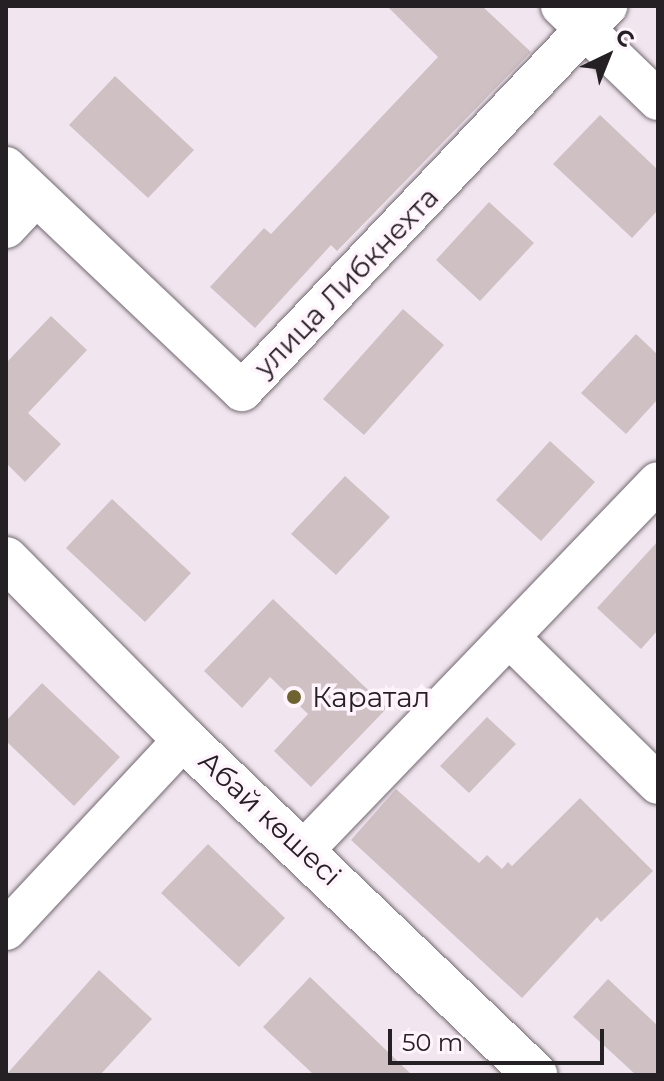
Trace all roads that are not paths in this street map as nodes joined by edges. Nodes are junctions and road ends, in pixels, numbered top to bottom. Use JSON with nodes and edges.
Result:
{"nodes":[{"id":1,"x":585,"y":14,"type":"edge"},
{"id":2,"x":658,"y":100,"type":"edge"},
{"id":3,"x":6,"y":167,"type":"edge"},
{"id":4,"x":36,"y":196,"type":"junction"},
{"id":5,"x":6,"y":228,"type":"edge"},
{"id":6,"x":658,"y":482,"type":"edge"},
{"id":7,"x":6,"y":559,"type":"edge"},
{"id":8,"x":510,"y":638,"type":"junction"},
{"id":9,"x":184,"y":739,"type":"junction"},
{"id":10,"x":658,"y":784,"type":"edge"},
{"id":11,"x":305,"y":849,"type":"junction"},
{"id":12,"x":6,"y":930,"type":"edge"},
{"id":13,"x":535,"y":1075,"type":"edge"}],
"edges":[{"from":1,"to":2,"type":"street"},
{"from":1,"to":4,"type":"street","name":"улица Либкнехта"},
{"from":3,"to":4,"type":"street","name":"улица Либкнехта"},
{"from":4,"to":5,"type":"street"},
{"from":6,"to":8,"type":"street"},
{"from":7,"to":9,"type":"main road","name":"Абай көшесі"},
{"from":8,"to":10,"type":"street"},
{"from":8,"to":11,"type":"street"},
{"from":9,"to":11,"type":"main road","name":"Абай көшесі"},
{"from":9,"to":12,"type":"street"},
{"from":11,"to":13,"type":"main road","name":"Абай көшесі"}]}
